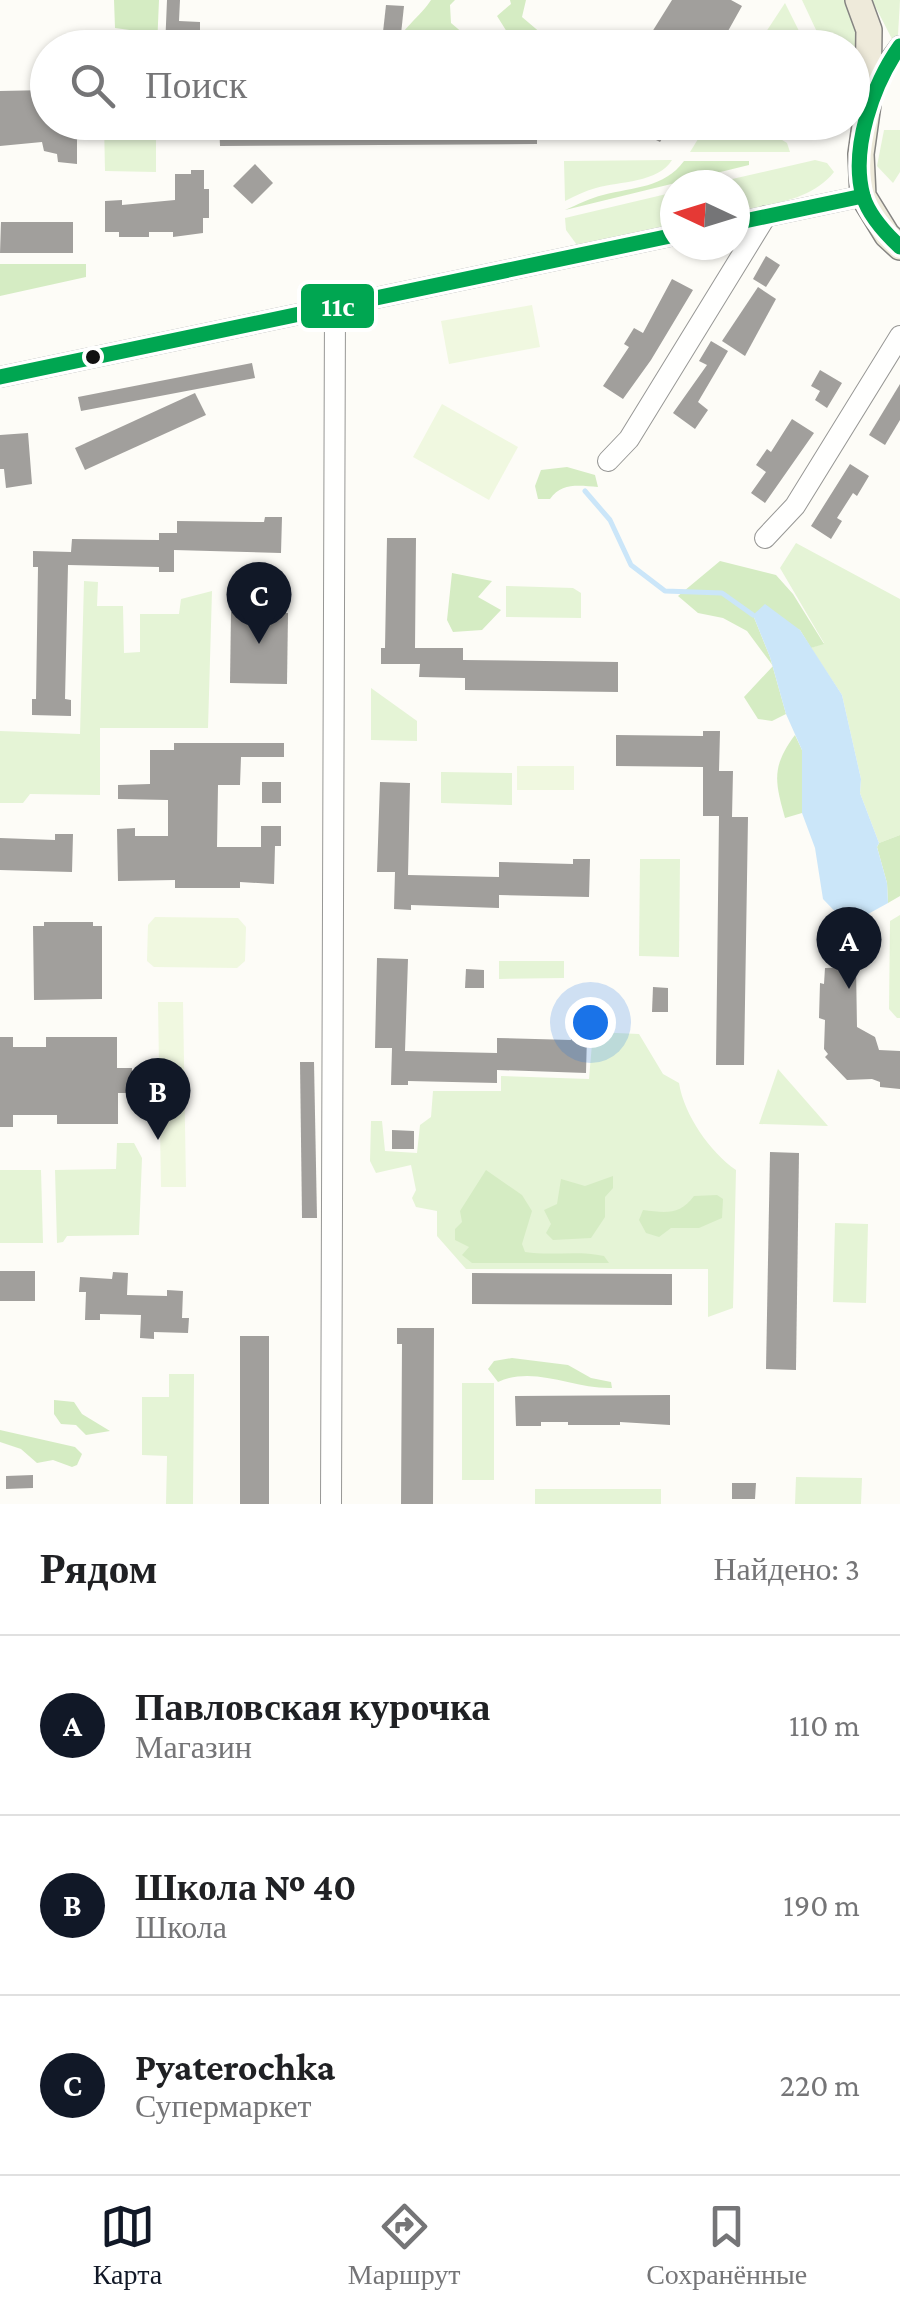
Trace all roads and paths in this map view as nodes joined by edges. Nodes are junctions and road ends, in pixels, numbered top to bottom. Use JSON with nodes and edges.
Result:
{"nodes":[{"id":1,"x":858,"y":0,"type":"edge"},
{"id":2,"x":869,"y":30,"type":"edge"},
{"id":3,"x":900,"y":46,"type":"edge"},
{"id":4,"x":870,"y":99,"type":"edge"},
{"id":5,"x":862,"y":140,"type":"edge"},
{"id":6,"x":864,"y":196,"type":"junction"},
{"id":7,"x":766,"y":216,"type":"junction"},
{"id":8,"x":750,"y":219,"type":"edge"},
{"id":9,"x":660,"y":238,"type":"edge"},
{"id":10,"x":900,"y":247,"type":"edge"},
{"id":11,"x":336,"y":307,"type":"junction"},
{"id":12,"x":900,"y":336,"type":"edge"},
{"id":13,"x":0,"y":378,"type":"edge"},
{"id":14,"x":608,"y":461,"type":"dead end"},
{"id":15,"x":765,"y":538,"type":"dead end"},
{"id":16,"x":331,"y":1504,"type":"edge"}],
"edges":[{"from":1,"to":2,"type":"main road"},
{"from":3,"to":4,"type":"street"},
{"from":5,"to":6,"type":"main road"},
{"from":6,"to":7,"type":"street"},
{"from":6,"to":10,"type":"main road"},
{"from":7,"to":8,"type":"street"},
{"from":7,"to":14,"type":"street"},
{"from":9,"to":11,"type":"street"},
{"from":11,"to":13,"type":"street"},
{"from":11,"to":16,"type":"street"},
{"from":12,"to":15,"type":"street"}]}
